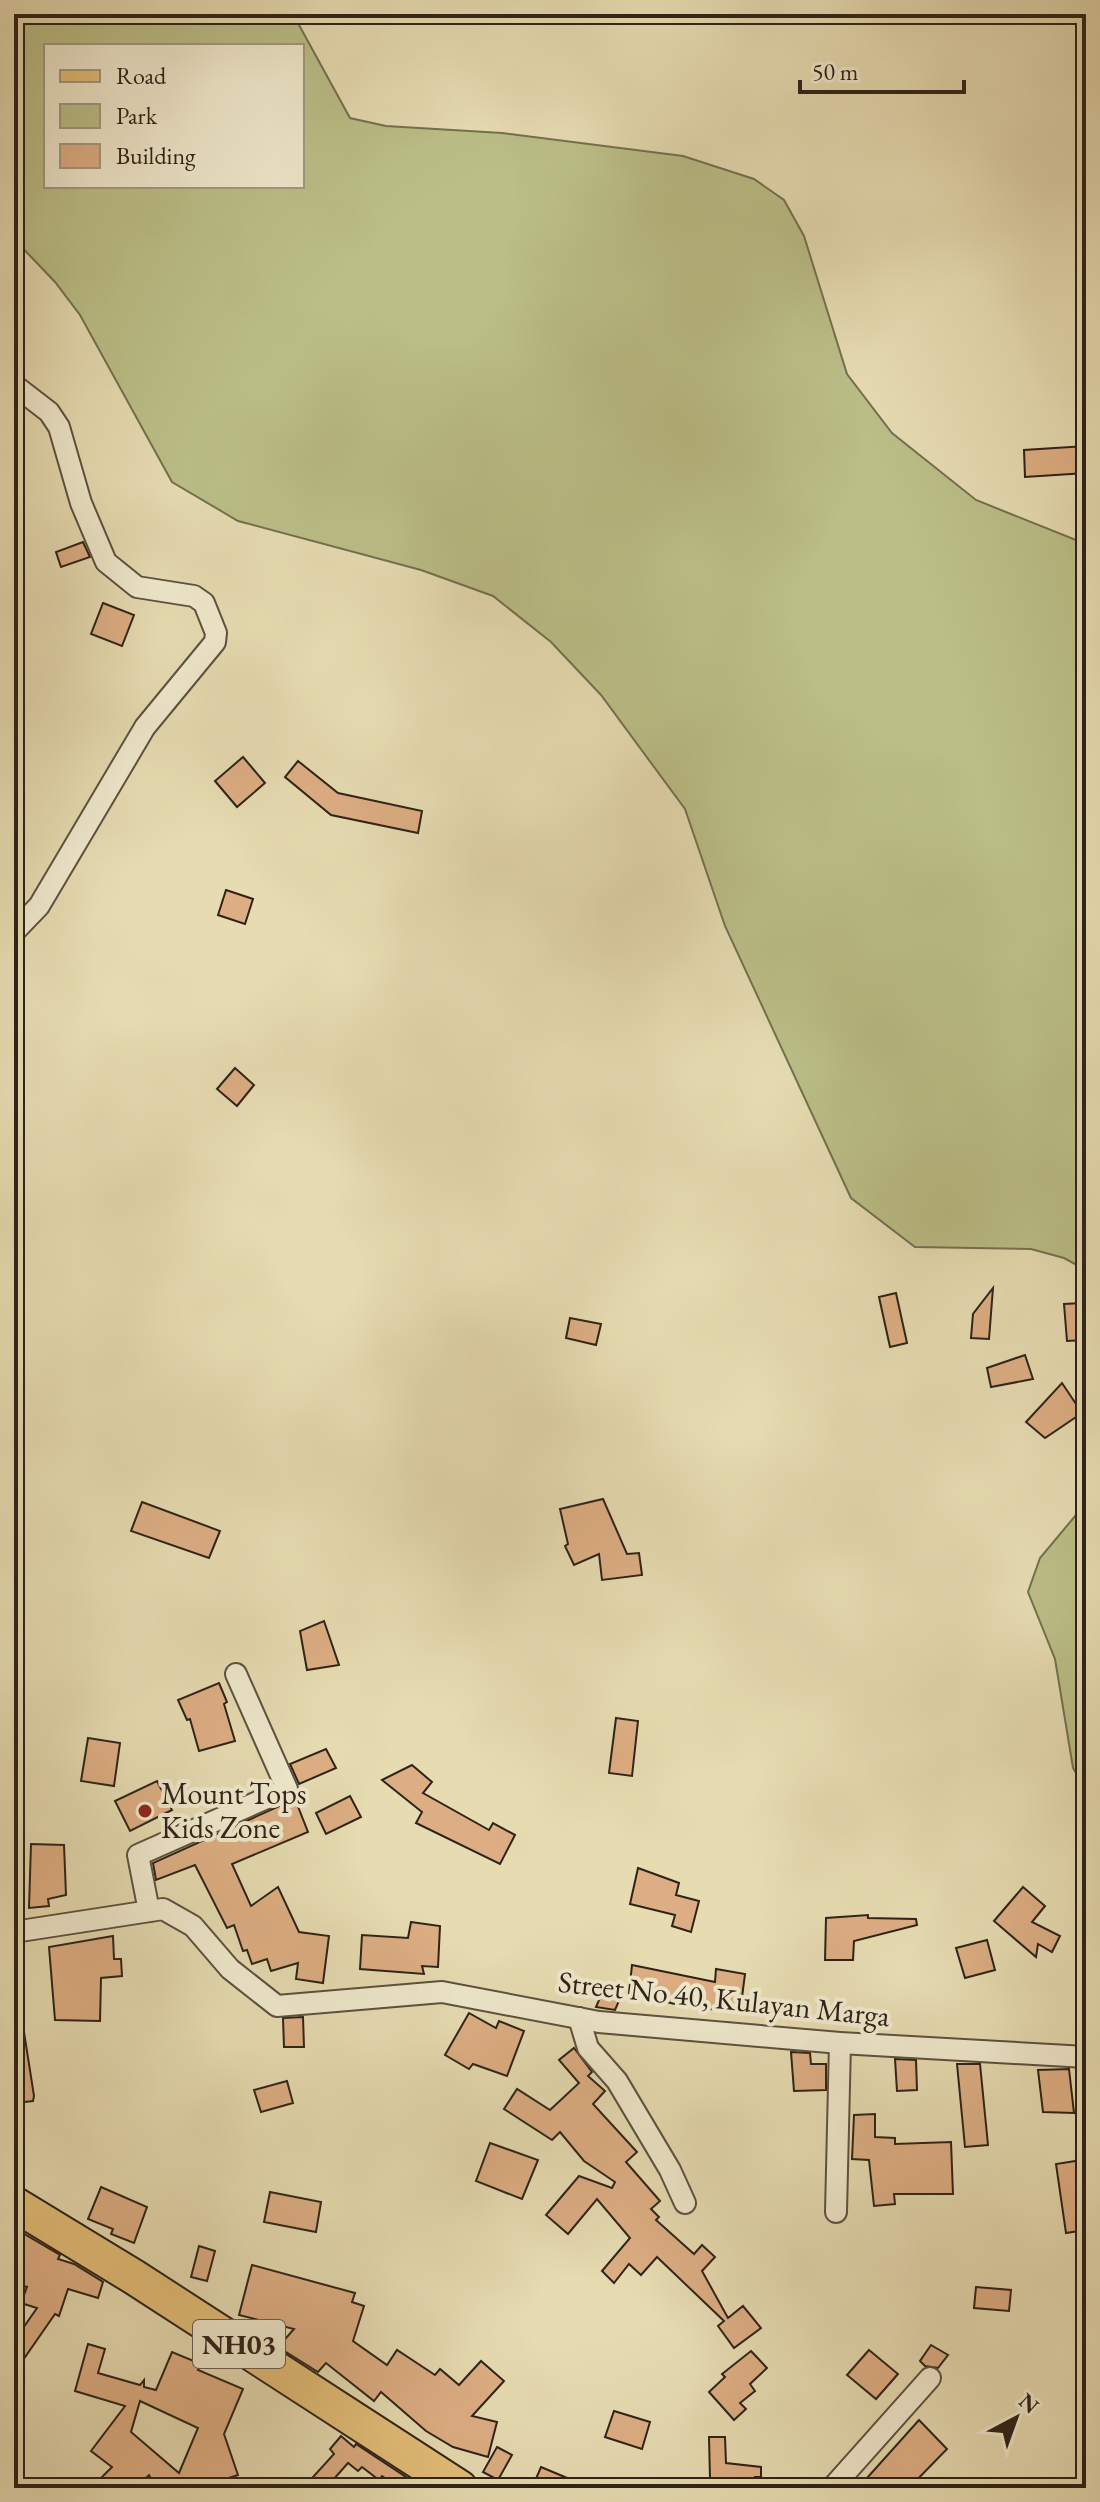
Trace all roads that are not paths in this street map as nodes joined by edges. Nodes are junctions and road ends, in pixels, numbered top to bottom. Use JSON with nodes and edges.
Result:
{"nodes":[{"id":1,"x":14,"y":385,"type":"edge"},
{"id":2,"x":14,"y":932,"type":"edge"},
{"id":3,"x":236,"y":1674,"type":"dead end"},
{"id":4,"x":149,"y":1911,"type":"junction"},
{"id":5,"x":14,"y":1932,"type":"edge"},
{"id":6,"x":579,"y":2018,"type":"junction"},
{"id":7,"x":840,"y":2043,"type":"junction"},
{"id":8,"x":1086,"y":2057,"type":"edge"},
{"id":9,"x":685,"y":2203,"type":"dead end"},
{"id":10,"x":14,"y":2204,"type":"edge"},
{"id":11,"x":836,"y":2212,"type":"dead end"},
{"id":12,"x":930,"y":2378,"type":"dead end"},
{"id":13,"x":460,"y":2488,"type":"edge"},
{"id":14,"x":832,"y":2488,"type":"edge"}],
"edges":[{"from":1,"to":2,"type":"street"},
{"from":3,"to":4,"type":"street"},
{"from":4,"to":5,"type":"street","name":"Street No 40, Kulayan Marga"},
{"from":4,"to":6,"type":"street","name":"Street No 40, Kulayan Marga"},
{"from":6,"to":7,"type":"street","name":"Street No 40, Kulayan Marga"},
{"from":6,"to":9,"type":"street"},
{"from":7,"to":8,"type":"street","name":"Street No 40, Kulayan Marga"},
{"from":7,"to":11,"type":"street"},
{"from":10,"to":13,"type":"main road","number":"NH03"},
{"from":12,"to":14,"type":"street"}]}
